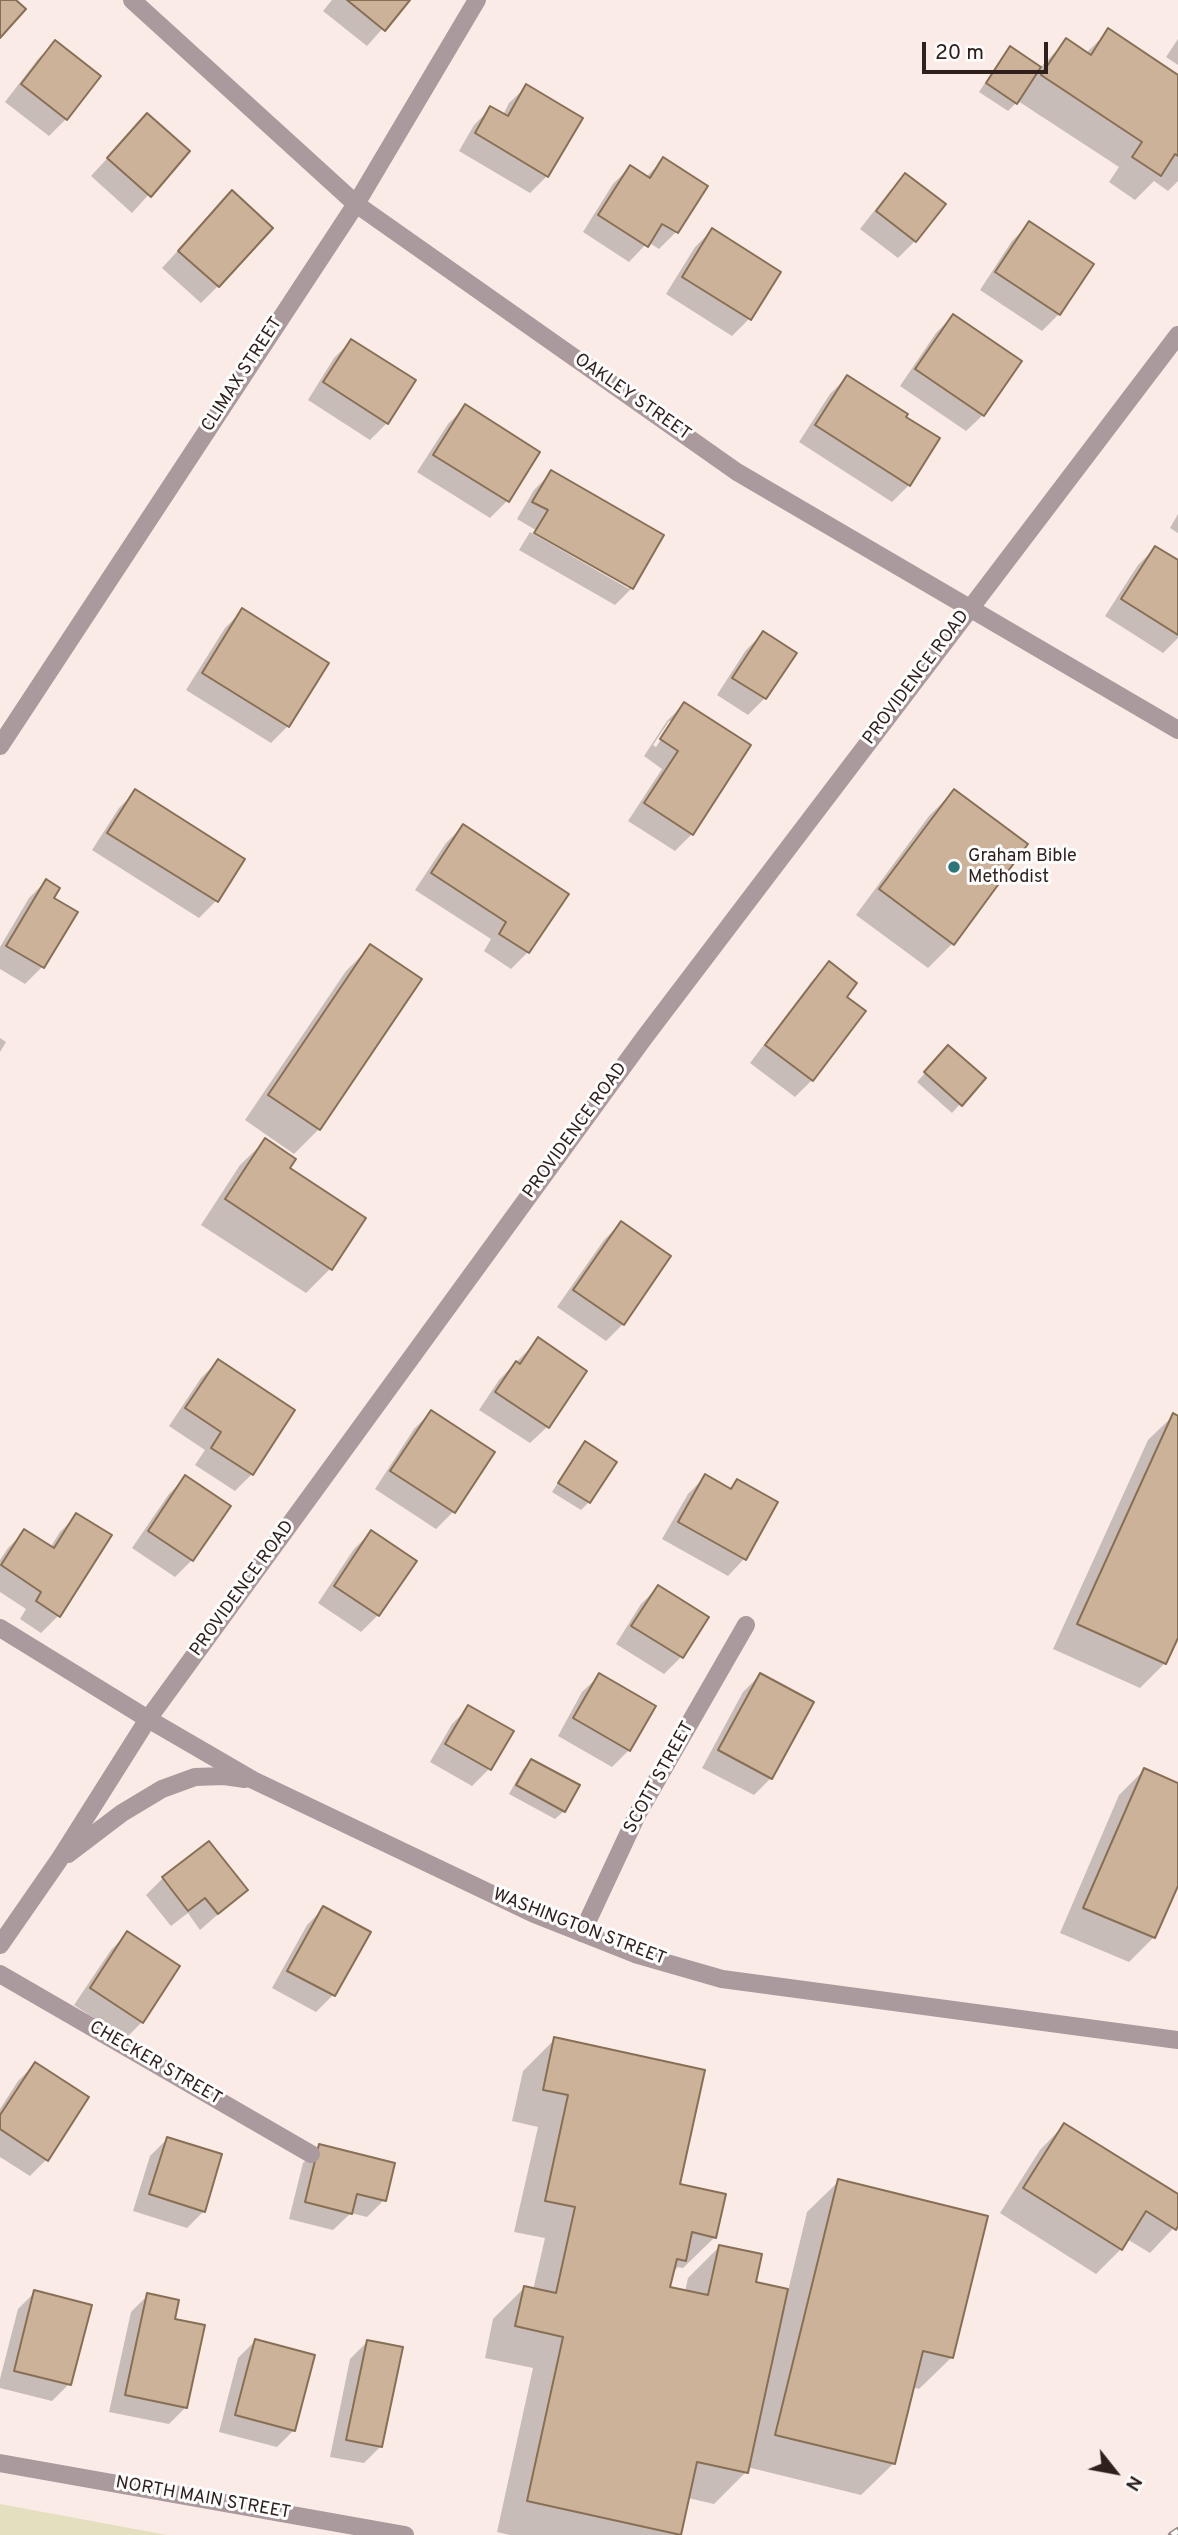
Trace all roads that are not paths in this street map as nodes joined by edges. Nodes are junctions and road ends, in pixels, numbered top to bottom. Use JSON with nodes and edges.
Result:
{"nodes":[{"id":1,"x":132,"y":0,"type":"edge"},
{"id":2,"x":477,"y":0,"type":"edge"},
{"id":3,"x":356,"y":204,"type":"junction"},
{"id":4,"x":1178,"y":335,"type":"edge"},
{"id":5,"x":969,"y":609,"type":"junction"},
{"id":6,"x":1178,"y":730,"type":"edge"},
{"id":7,"x":0,"y":746,"type":"edge"},
{"id":8,"x":746,"y":1625,"type":"dead end"},
{"id":9,"x":0,"y":1628,"type":"edge"},
{"id":10,"x":148,"y":1719,"type":"junction"},
{"id":11,"x":253,"y":1780,"type":"junction"},
{"id":12,"x":59,"y":1860,"type":"junction"},
{"id":13,"x":582,"y":1933,"type":"junction"},
{"id":14,"x":0,"y":1945,"type":"edge"},
{"id":15,"x":0,"y":1974,"type":"edge"},
{"id":16,"x":1178,"y":2040,"type":"edge"},
{"id":17,"x":311,"y":2154,"type":"dead end"},
{"id":18,"x":0,"y":2463,"type":"edge"},
{"id":19,"x":405,"y":2535,"type":"edge"}],
"edges":[{"from":1,"to":3,"type":"street","name":"OAKLEY STREET"},
{"from":2,"to":3,"type":"street","name":"CLIMAX STREET"},
{"from":3,"to":5,"type":"street","name":"OAKLEY STREET"},
{"from":3,"to":7,"type":"street","name":"CLIMAX STREET"},
{"from":4,"to":5,"type":"street","name":"PROVIDENCE ROAD"},
{"from":5,"to":6,"type":"street","name":"OAKLEY STREET"},
{"from":5,"to":10,"type":"street","name":"PROVIDENCE ROAD"},
{"from":8,"to":13,"type":"street","name":"SCOTT STREET"},
{"from":9,"to":10,"type":"street","name":"WASHINGTON STREET"},
{"from":10,"to":11,"type":"street","name":"WASHINGTON STREET"},
{"from":10,"to":12,"type":"street","name":"PROVIDENCE ROAD"},
{"from":11,"to":12,"type":"street"},
{"from":11,"to":13,"type":"street","name":"WASHINGTON STREET"},
{"from":12,"to":14,"type":"street","name":"PROVIDENCE ROAD"},
{"from":13,"to":16,"type":"street","name":"WASHINGTON STREET"},
{"from":15,"to":17,"type":"street","name":"CHECKER STREET"},
{"from":18,"to":19,"type":"street","name":"NORTH MAIN STREET"}]}
